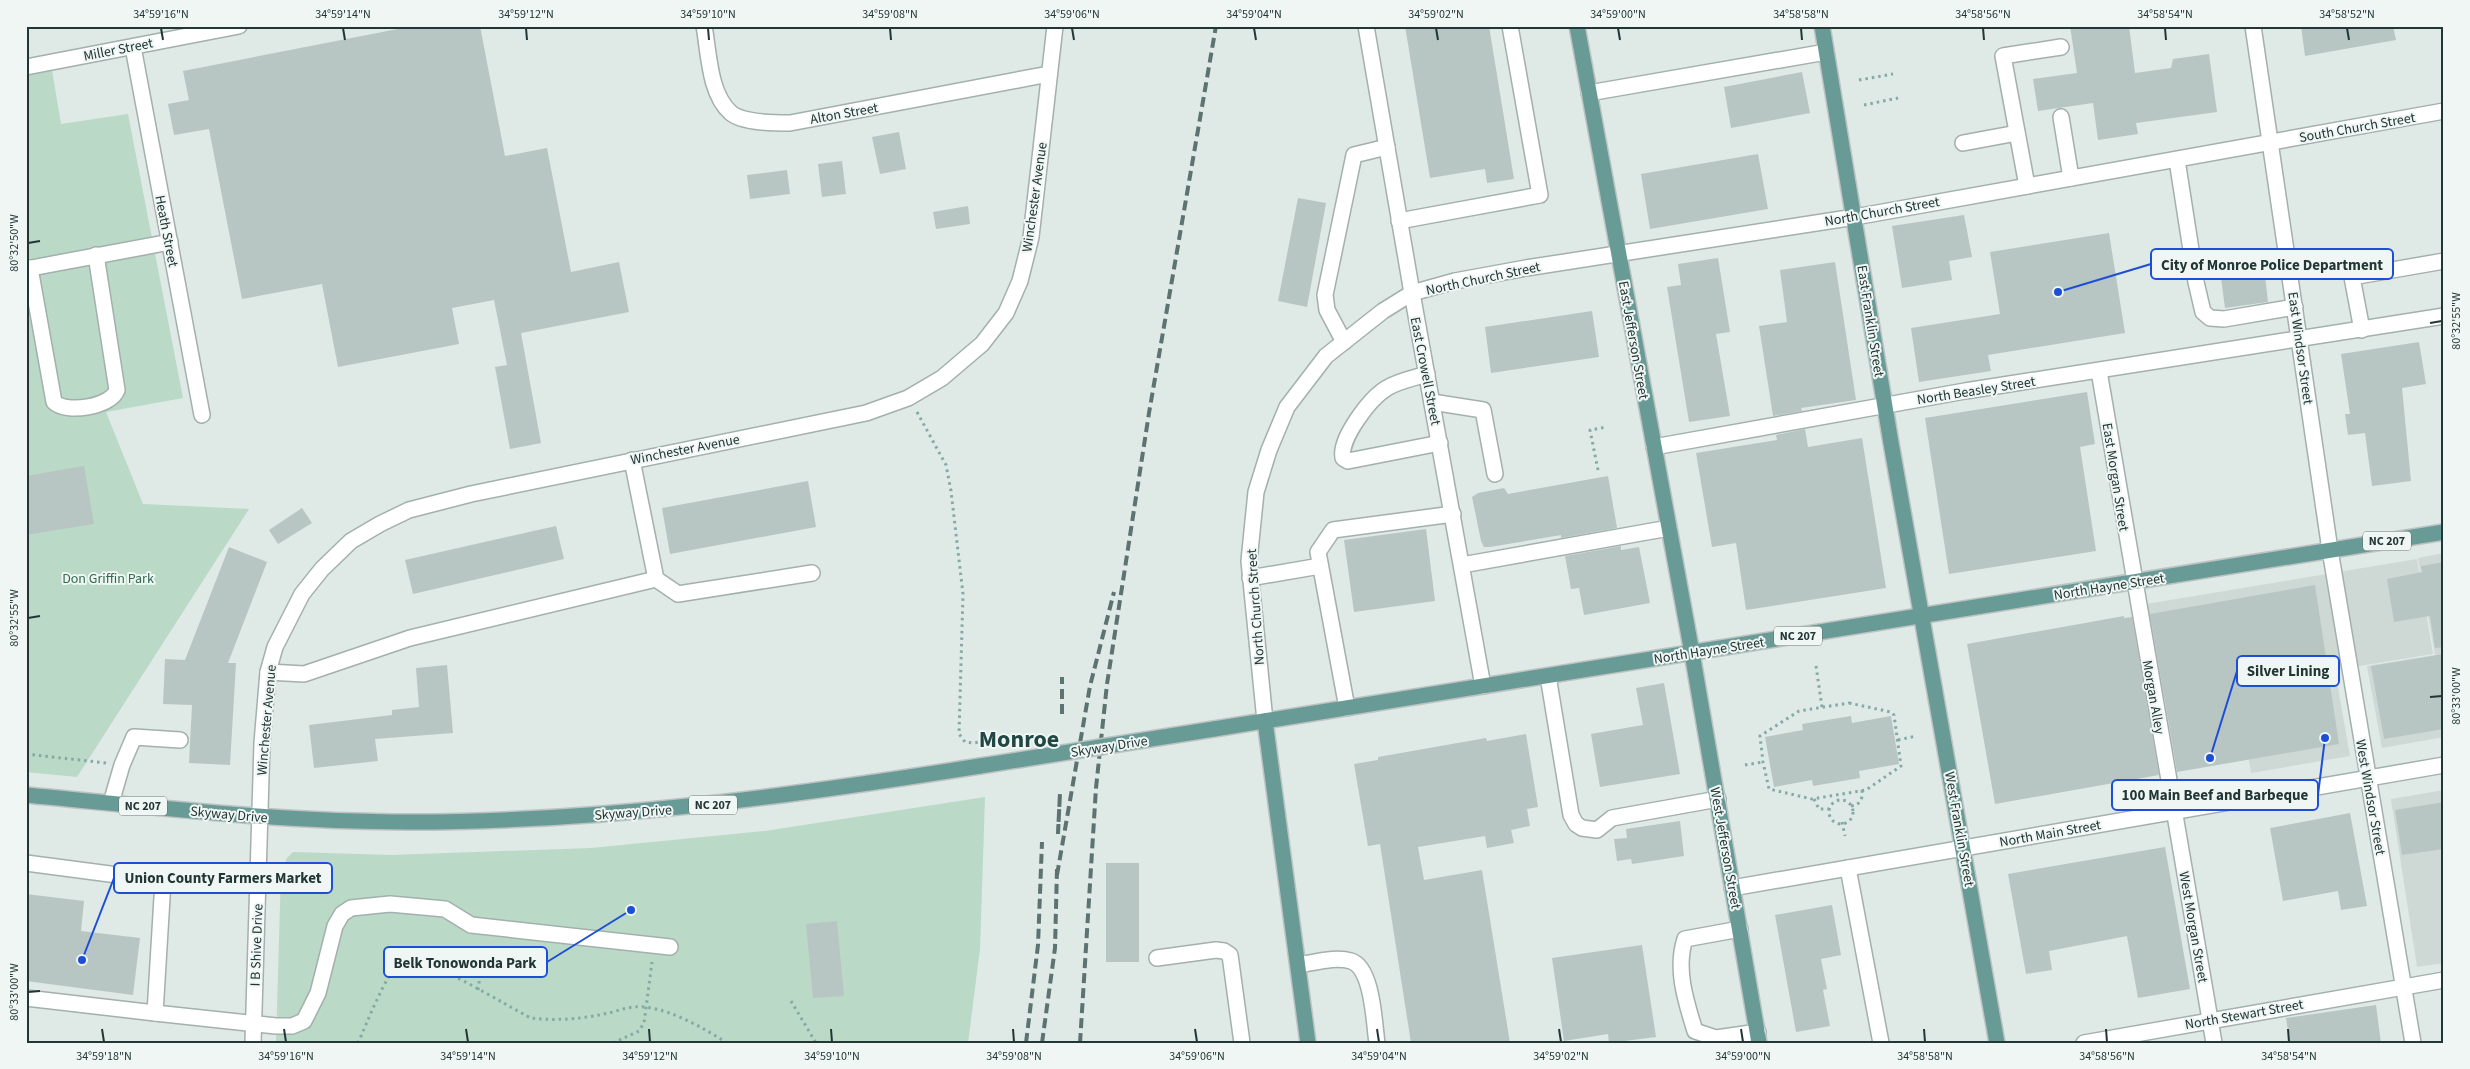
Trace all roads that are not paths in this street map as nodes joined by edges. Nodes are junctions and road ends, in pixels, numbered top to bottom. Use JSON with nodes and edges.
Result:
{"nodes":[{"id":1,"x":239,"y":26,"type":"edge"},
{"id":2,"x":704,"y":26,"type":"edge"},
{"id":3,"x":1055,"y":26,"type":"edge"},
{"id":4,"x":1366,"y":26,"type":"edge"},
{"id":5,"x":1510,"y":26,"type":"edge"},
{"id":6,"x":1577,"y":26,"type":"edge"},
{"id":7,"x":1822,"y":26,"type":"edge"},
{"id":8,"x":2253,"y":26,"type":"edge"},
{"id":9,"x":133,"y":47,"type":"junction"},
{"id":10,"x":2061,"y":47,"type":"dead end"},
{"id":11,"x":1826,"y":52,"type":"junction"},
{"id":12,"x":26,"y":67,"type":"edge"},
{"id":13,"x":1049,"y":74,"type":"junction"},
{"id":14,"x":1589,"y":93,"type":"junction"},
{"id":15,"x":2444,"y":111,"type":"edge"},
{"id":16,"x":2061,"y":117,"type":"dead end"},
{"id":17,"x":2017,"y":133,"type":"junction"},
{"id":18,"x":1963,"y":143,"type":"dead end"},
{"id":19,"x":2270,"y":143,"type":"junction"},
{"id":20,"x":1387,"y":147,"type":"junction"},
{"id":21,"x":2177,"y":160,"type":"junction"},
{"id":22,"x":2071,"y":178,"type":"junction"},
{"id":23,"x":2027,"y":186,"type":"junction"},
{"id":24,"x":1855,"y":217,"type":"junction"},
{"id":25,"x":1399,"y":221,"type":"junction"},
{"id":26,"x":170,"y":242,"type":"junction"},
{"id":27,"x":1618,"y":253,"type":"junction"},
{"id":28,"x":96,"y":255,"type":"junction"},
{"id":29,"x":2444,"y":261,"type":"edge"},
{"id":30,"x":28,"y":268,"type":"edge"},
{"id":31,"x":1412,"y":293,"type":"junction"},
{"id":32,"x":2294,"y":307,"type":"junction"},
{"id":33,"x":2444,"y":316,"type":"edge"},
{"id":34,"x":2362,"y":330,"type":"junction"},
{"id":35,"x":2300,"y":340,"type":"junction"},
{"id":36,"x":1344,"y":342,"type":"junction"},
{"id":37,"x":2099,"y":371,"type":"junction"},
{"id":38,"x":1427,"y":374,"type":"junction"},
{"id":39,"x":1432,"y":402,"type":"junction"},
{"id":40,"x":1885,"y":406,"type":"junction"},
{"id":41,"x":202,"y":415,"type":"dead end"},
{"id":42,"x":1440,"y":443,"type":"junction"},
{"id":43,"x":1654,"y":447,"type":"junction"},
{"id":44,"x":632,"y":460,"type":"junction"},
{"id":45,"x":1495,"y":474,"type":"dead end"},
{"id":46,"x":1453,"y":514,"type":"junction"},
{"id":47,"x":1669,"y":528,"type":"junction"},
{"id":48,"x":2444,"y":532,"type":"edge"},
{"id":49,"x":2330,"y":550,"type":"junction"},
{"id":50,"x":1462,"y":565,"type":"junction"},
{"id":51,"x":1320,"y":566,"type":"junction"},
{"id":52,"x":812,"y":573,"type":"dead end"},
{"id":53,"x":1250,"y":578,"type":"junction"},
{"id":54,"x":656,"y":579,"type":"junction"},
{"id":55,"x":2134,"y":582,"type":"junction"},
{"id":56,"x":1923,"y":616,"type":"junction"},
{"id":57,"x":1692,"y":653,"type":"junction"},
{"id":58,"x":268,"y":672,"type":"junction"},
{"id":59,"x":1548,"y":676,"type":"junction"},
{"id":60,"x":1483,"y":686,"type":"junction"},
{"id":61,"x":1347,"y":708,"type":"junction"},
{"id":62,"x":1265,"y":721,"type":"junction"},
{"id":63,"x":180,"y":740,"type":"dead end"},
{"id":64,"x":2444,"y":765,"type":"edge"},
{"id":65,"x":2368,"y":778,"type":"junction"},
{"id":66,"x":26,"y":794,"type":"edge"},
{"id":67,"x":1718,"y":799,"type":"junction"},
{"id":68,"x":110,"y":803,"type":"junction"},
{"id":69,"x":2174,"y":811,"type":"junction"},
{"id":70,"x":260,"y":817,"type":"junction"},
{"id":71,"x":1963,"y":848,"type":"junction"},
{"id":72,"x":26,"y":863,"type":"edge"},
{"id":73,"x":1848,"y":868,"type":"junction"},
{"id":74,"x":1732,"y":888,"type":"junction"},
{"id":75,"x":1740,"y":929,"type":"junction"},
{"id":76,"x":670,"y":947,"type":"dead end"},
{"id":77,"x":1157,"y":958,"type":"dead end"},
{"id":78,"x":1298,"y":965,"type":"junction"},
{"id":79,"x":2444,"y":980,"type":"edge"},
{"id":80,"x":2403,"y":987,"type":"junction"},
{"id":81,"x":26,"y":998,"type":"edge"},
{"id":82,"x":155,"y":1013,"type":"junction"},
{"id":83,"x":2210,"y":1020,"type":"junction"},
{"id":84,"x":253,"y":1025,"type":"junction"},
{"id":85,"x":1759,"y":1038,"type":"edge"},
{"id":86,"x":253,"y":1043,"type":"edge"},
{"id":87,"x":1242,"y":1043,"type":"edge"},
{"id":88,"x":1308,"y":1043,"type":"edge"},
{"id":89,"x":1377,"y":1043,"type":"edge"},
{"id":90,"x":1881,"y":1043,"type":"edge"},
{"id":91,"x":1997,"y":1043,"type":"edge"},
{"id":92,"x":2084,"y":1043,"type":"edge"},
{"id":93,"x":2214,"y":1043,"type":"edge"},
{"id":94,"x":2413,"y":1043,"type":"edge"}],
"edges":[{"from":1,"to":9,"type":"street","name":"Miller Street"},
{"from":2,"to":13,"type":"street","name":"Alton Street"},
{"from":3,"to":13,"type":"street","name":"Winchester Avenue"},
{"from":4,"to":20,"type":"street","name":"East Crowell Street"},
{"from":5,"to":25,"type":"street"},
{"from":6,"to":14,"type":"main road","name":"East Jefferson Street"},
{"from":7,"to":11,"type":"main road","name":"East Franklin Street"},
{"from":8,"to":19,"type":"street","name":"East Windsor Street"},
{"from":9,"to":12,"type":"street","name":"Miller Street"},
{"from":9,"to":26,"type":"street","name":"Heath Street"},
{"from":10,"to":17,"type":"street"},
{"from":11,"to":14,"type":"street"},
{"from":11,"to":24,"type":"main road","name":"East Franklin Street"},
{"from":13,"to":44,"type":"street","name":"Winchester Avenue"},
{"from":14,"to":27,"type":"main road","name":"East Jefferson Street"},
{"from":15,"to":19,"type":"street","name":"South Church Street"},
{"from":16,"to":22,"type":"street"},
{"from":17,"to":18,"type":"street"},
{"from":17,"to":23,"type":"street"},
{"from":19,"to":21,"type":"street","name":"North Church Street"},
{"from":19,"to":32,"type":"street","name":"East Windsor Street"},
{"from":20,"to":25,"type":"street","name":"East Crowell Street"},
{"from":20,"to":36,"type":"street"},
{"from":21,"to":22,"type":"street","name":"North Church Street"},
{"from":21,"to":32,"type":"street"},
{"from":22,"to":23,"type":"street","name":"North Church Street"},
{"from":23,"to":24,"type":"street","name":"North Church Street"},
{"from":24,"to":27,"type":"street","name":"North Church Street"},
{"from":24,"to":40,"type":"main road","name":"East Franklin Street"},
{"from":25,"to":31,"type":"street","name":"East Crowell Street"},
{"from":26,"to":28,"type":"street"},
{"from":26,"to":41,"type":"street","name":"Heath Street"},
{"from":27,"to":31,"type":"street","name":"North Church Street"},
{"from":27,"to":43,"type":"main road","name":"East Jefferson Street"},
{"from":28,"to":30,"type":"street"},
{"from":28,"to":30,"type":"street"},
{"from":29,"to":34,"type":"street"},
{"from":31,"to":36,"type":"street","name":"North Church Street"},
{"from":31,"to":38,"type":"street","name":"East Crowell Street"},
{"from":32,"to":35,"type":"street","name":"East Windsor Street"},
{"from":33,"to":34,"type":"street","name":"North Beasley Street"},
{"from":34,"to":35,"type":"street","name":"North Beasley Street"},
{"from":35,"to":37,"type":"street","name":"North Beasley Street"},
{"from":35,"to":49,"type":"street","name":"East Windsor Street"},
{"from":36,"to":53,"type":"street","name":"North Church Street"},
{"from":37,"to":40,"type":"street","name":"North Beasley Street"},
{"from":37,"to":55,"type":"street","name":"East Morgan Street"},
{"from":38,"to":39,"type":"street","name":"East Crowell Street"},
{"from":38,"to":42,"type":"street"},
{"from":39,"to":42,"type":"street","name":"East Crowell Street"},
{"from":39,"to":45,"type":"street"},
{"from":40,"to":43,"type":"street","name":"North Beasley Street"},
{"from":40,"to":56,"type":"main road","name":"East Franklin Street"},
{"from":42,"to":46,"type":"street","name":"East Crowell Street"},
{"from":43,"to":47,"type":"main road","name":"East Jefferson Street"},
{"from":44,"to":54,"type":"street"},
{"from":44,"to":58,"type":"street","name":"Winchester Avenue"},
{"from":46,"to":50,"type":"street","name":"East Crowell Street"},
{"from":46,"to":51,"type":"street"},
{"from":47,"to":50,"type":"street"},
{"from":47,"to":57,"type":"main road","name":"East Jefferson Street"},
{"from":48,"to":49,"type":"main road","number":"NC 207"},
{"from":49,"to":55,"type":"main road","name":"North Hayne Street","number":"NC 207"},
{"from":49,"to":65,"type":"street","name":"West Windsor Street"},
{"from":50,"to":60,"type":"street","name":"East Crowell Street"},
{"from":51,"to":53,"type":"street"},
{"from":51,"to":61,"type":"street"},
{"from":52,"to":54,"type":"street"},
{"from":53,"to":62,"type":"street","name":"North Church Street"},
{"from":54,"to":58,"type":"street"},
{"from":55,"to":56,"type":"main road","name":"North Hayne Street","number":"NC 207"},
{"from":55,"to":69,"type":"street","name":"Morgan Alley"},
{"from":56,"to":57,"type":"main road","name":"North Hayne Street","number":"NC 207"},
{"from":56,"to":71,"type":"main road","name":"West Franklin Street"},
{"from":57,"to":59,"type":"main road","name":"North Hayne Street","number":"NC 207"},
{"from":57,"to":67,"type":"main road","name":"West Jefferson Street"},
{"from":58,"to":70,"type":"street","name":"Winchester Avenue"},
{"from":59,"to":60,"type":"main road","name":"North Hayne Street","number":"NC 207"},
{"from":59,"to":67,"type":"street"},
{"from":60,"to":61,"type":"main road","name":"North Hayne Street","number":"NC 207"},
{"from":61,"to":62,"type":"main road","name":"North Hayne Street","number":"NC 207"},
{"from":62,"to":70,"type":"main road","name":"Skyway Drive","number":"NC 207","bridge":true},
{"from":62,"to":78,"type":"main road","name":"North Church Street"},
{"from":63,"to":68,"type":"street"},
{"from":64,"to":65,"type":"street","name":"North Main Street"},
{"from":65,"to":69,"type":"street","name":"North Main Street"},
{"from":65,"to":80,"type":"street","name":"West Windsor Street"},
{"from":66,"to":68,"type":"main road","name":"Skyway Drive","number":"NC 207"},
{"from":67,"to":74,"type":"main road","name":"West Jefferson Street"},
{"from":68,"to":70,"type":"main road","name":"Skyway Drive","number":"NC 207"},
{"from":69,"to":71,"type":"street","name":"North Main Street"},
{"from":69,"to":83,"type":"street","name":"West Morgan Street"},
{"from":70,"to":84,"type":"street","name":"I B Shive Drive"},
{"from":71,"to":73,"type":"street","name":"North Main Street"},
{"from":71,"to":91,"type":"main road","name":"West Franklin Street"},
{"from":72,"to":82,"type":"street"},
{"from":73,"to":74,"type":"street","name":"North Main Street"},
{"from":73,"to":90,"type":"street"},
{"from":74,"to":75,"type":"main road","name":"West Jefferson Street"},
{"from":75,"to":85,"type":"main road","name":"West Jefferson Street"},
{"from":75,"to":85,"type":"street"},
{"from":76,"to":84,"type":"street"},
{"from":77,"to":87,"type":"street"},
{"from":78,"to":88,"type":"main road","name":"North Church Street"},
{"from":78,"to":89,"type":"street"},
{"from":79,"to":80,"type":"street","name":"North Stewart Street"},
{"from":80,"to":83,"type":"street","name":"North Stewart Street"},
{"from":80,"to":94,"type":"street","name":"West Windsor Street"},
{"from":81,"to":82,"type":"street"},
{"from":82,"to":84,"type":"street"},
{"from":83,"to":92,"type":"street","name":"North Stewart Street"},
{"from":83,"to":93,"type":"street","name":"West Morgan Street"},
{"from":84,"to":86,"type":"street","name":"I B Shive Drive"}]}
